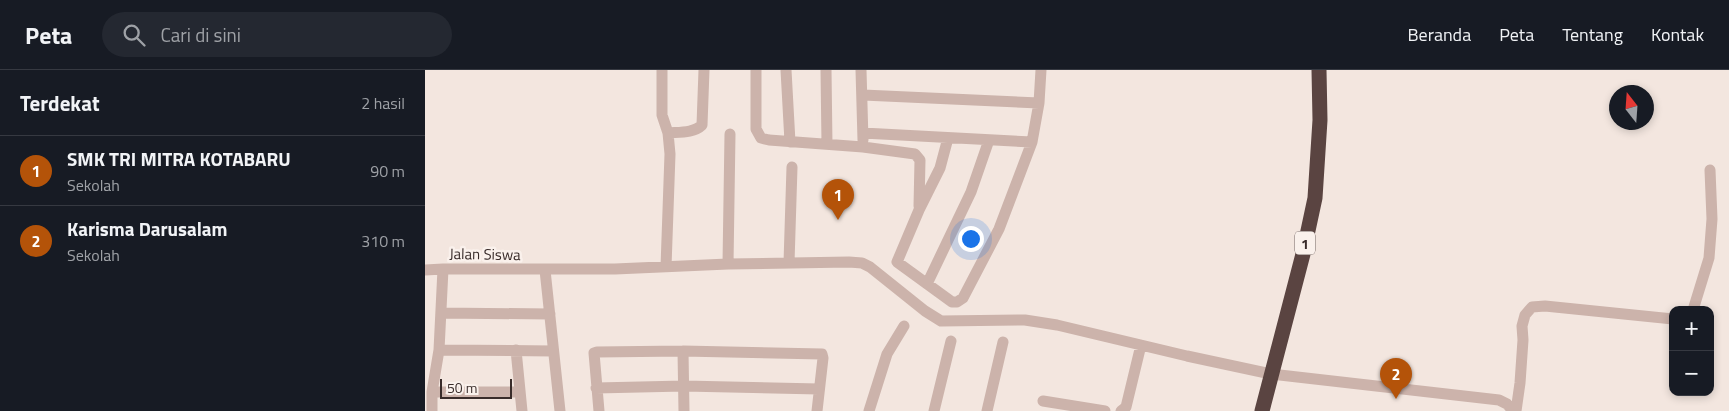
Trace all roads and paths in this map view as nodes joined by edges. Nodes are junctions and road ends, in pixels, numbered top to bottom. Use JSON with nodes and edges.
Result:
{"nodes":[{"id":1,"x":663,"y":70,"type":"edge"},
{"id":2,"x":704,"y":70,"type":"edge"},
{"id":3,"x":756,"y":70,"type":"edge"},
{"id":4,"x":786,"y":70,"type":"edge"},
{"id":5,"x":826,"y":70,"type":"edge"},
{"id":6,"x":861,"y":70,"type":"edge"},
{"id":7,"x":1041,"y":70,"type":"edge"},
{"id":8,"x":1319,"y":70,"type":"edge"},
{"id":9,"x":863,"y":95,"type":"junction"},
{"id":10,"x":1039,"y":103,"type":"junction"},
{"id":11,"x":668,"y":133,"type":"junction"},
{"id":12,"x":863,"y":133,"type":"junction"},
{"id":13,"x":730,"y":134,"type":"dead end"},
{"id":14,"x":948,"y":138,"type":"junction"},
{"id":15,"x":989,"y":140,"type":"junction"},
{"id":16,"x":790,"y":142,"type":"junction"},
{"id":17,"x":1032,"y":142,"type":"junction"},
{"id":18,"x":827,"y":144,"type":"junction"},
{"id":19,"x":863,"y":147,"type":"junction"},
{"id":20,"x":792,"y":167,"type":"dead end"},
{"id":21,"x":1710,"y":170,"type":"dead end"},
{"id":22,"x":919,"y":210,"type":"junction"},
{"id":23,"x":789,"y":263,"type":"junction"},
{"id":24,"x":728,"y":264,"type":"junction"},
{"id":25,"x":666,"y":267,"type":"junction"},
{"id":26,"x":443,"y":269,"type":"junction"},
{"id":27,"x":425,"y":270,"type":"edge"},
{"id":28,"x":545,"y":270,"type":"junction"},
{"id":29,"x":927,"y":284,"type":"junction"},
{"id":30,"x":1694,"y":306,"type":"edge"},
{"id":31,"x":441,"y":313,"type":"junction"},
{"id":32,"x":550,"y":314,"type":"junction"},
{"id":33,"x":1669,"y":319,"type":"edge"},
{"id":34,"x":904,"y":326,"type":"dead end"},
{"id":35,"x":951,"y":341,"type":"dead end"},
{"id":36,"x":1003,"y":342,"type":"dead end"},
{"id":37,"x":1141,"y":346,"type":"junction"},
{"id":38,"x":439,"y":350,"type":"junction"},
{"id":39,"x":516,"y":350,"type":"junction"},
{"id":40,"x":683,"y":350,"type":"junction"},
{"id":41,"x":553,"y":351,"type":"junction"},
{"id":42,"x":1271,"y":374,"type":"junction"},
{"id":43,"x":684,"y":386,"type":"junction"},
{"id":44,"x":596,"y":388,"type":"junction"},
{"id":45,"x":819,"y":389,"type":"junction"},
{"id":46,"x":432,"y":392,"type":"junction"},
{"id":47,"x":520,"y":392,"type":"junction"},
{"id":48,"x":1043,"y":401,"type":"dead end"},
{"id":49,"x":431,"y":411,"type":"edge"},
{"id":50,"x":522,"y":411,"type":"edge"},
{"id":51,"x":560,"y":411,"type":"edge"},
{"id":52,"x":599,"y":411,"type":"edge"},
{"id":53,"x":684,"y":411,"type":"edge"},
{"id":54,"x":817,"y":411,"type":"edge"},
{"id":55,"x":869,"y":411,"type":"edge"},
{"id":56,"x":934,"y":411,"type":"edge"},
{"id":57,"x":987,"y":411,"type":"edge"},
{"id":58,"x":1105,"y":411,"type":"edge"},
{"id":59,"x":1121,"y":411,"type":"edge"},
{"id":60,"x":1262,"y":411,"type":"edge"},
{"id":61,"x":1514,"y":411,"type":"edge"}],
"edges":[{"from":1,"to":11,"type":"street"},
{"from":2,"to":11,"type":"street"},
{"from":3,"to":16,"type":"street"},
{"from":4,"to":16,"type":"street"},
{"from":5,"to":18,"type":"street"},
{"from":6,"to":9,"type":"street"},
{"from":7,"to":10,"type":"street"},
{"from":8,"to":42,"type":"highway","number":"1"},
{"from":9,"to":10,"type":"street"},
{"from":9,"to":12,"type":"street"},
{"from":10,"to":17,"type":"street"},
{"from":11,"to":25,"type":"street"},
{"from":12,"to":14,"type":"street"},
{"from":12,"to":19,"type":"street"},
{"from":13,"to":24,"type":"street"},
{"from":14,"to":15,"type":"street"},
{"from":14,"to":22,"type":"street"},
{"from":15,"to":17,"type":"street"},
{"from":15,"to":29,"type":"street"},
{"from":16,"to":18,"type":"street"},
{"from":17,"to":29,"type":"street"},
{"from":18,"to":19,"type":"street"},
{"from":19,"to":22,"type":"street"},
{"from":20,"to":23,"type":"street"},
{"from":21,"to":30,"type":"street"},
{"from":22,"to":29,"type":"street"},
{"from":23,"to":24,"type":"street","name":"Jalan Siswa"},
{"from":23,"to":37,"type":"street","name":"Jalan Siswa"},
{"from":24,"to":25,"type":"street","name":"Jalan Siswa"},
{"from":25,"to":28,"type":"street","name":"Jalan Siswa"},
{"from":26,"to":27,"type":"street","name":"Jalan Siswa"},
{"from":26,"to":28,"type":"street","name":"Jalan Siswa"},
{"from":26,"to":31,"type":"street"},
{"from":28,"to":32,"type":"street"},
{"from":31,"to":32,"type":"street"},
{"from":31,"to":38,"type":"street"},
{"from":32,"to":41,"type":"street"},
{"from":33,"to":61,"type":"street"},
{"from":34,"to":55,"type":"street"},
{"from":35,"to":56,"type":"street"},
{"from":36,"to":57,"type":"street"},
{"from":37,"to":42,"type":"street","name":"Jalan Siswa"},
{"from":37,"to":59,"type":"street"},
{"from":38,"to":39,"type":"street"},
{"from":38,"to":46,"type":"street"},
{"from":39,"to":41,"type":"street"},
{"from":39,"to":47,"type":"street"},
{"from":40,"to":43,"type":"street"},
{"from":40,"to":44,"type":"street"},
{"from":40,"to":45,"type":"street"},
{"from":41,"to":51,"type":"street"},
{"from":42,"to":60,"type":"highway","number":"1"},
{"from":42,"to":61,"type":"street","name":"Jalan Siswa"},
{"from":43,"to":44,"type":"street"},
{"from":43,"to":45,"type":"street"},
{"from":43,"to":53,"type":"street"},
{"from":44,"to":52,"type":"street"},
{"from":45,"to":54,"type":"street"},
{"from":46,"to":47,"type":"street"},
{"from":46,"to":49,"type":"street"},
{"from":47,"to":50,"type":"street"},
{"from":48,"to":58,"type":"street"}]}
